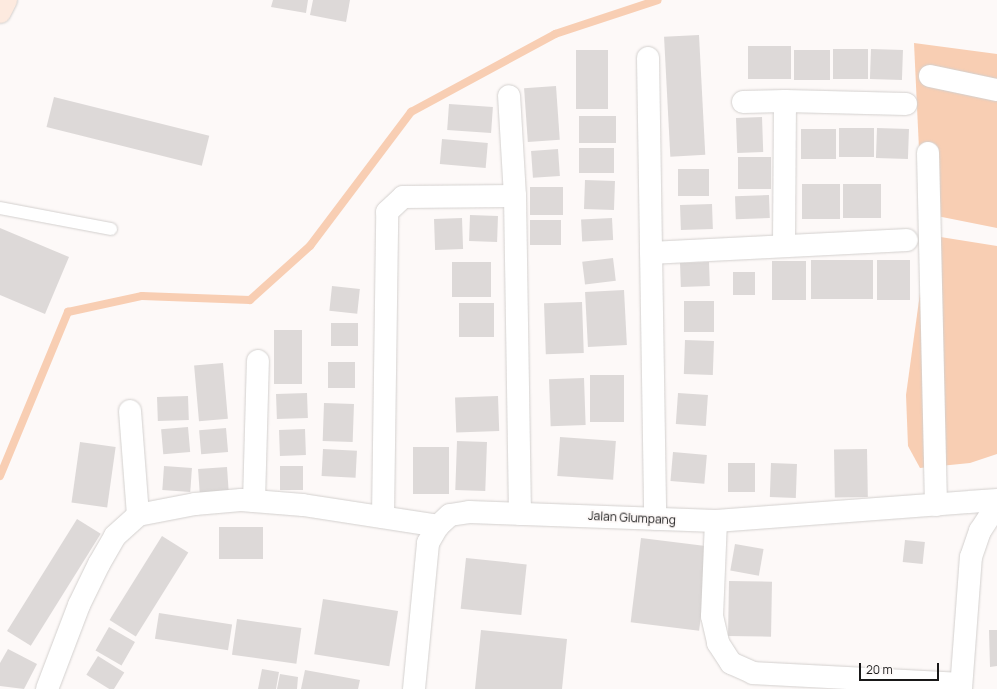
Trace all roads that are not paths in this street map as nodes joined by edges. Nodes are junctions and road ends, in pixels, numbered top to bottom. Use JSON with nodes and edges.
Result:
{"nodes":[{"id":1,"x":6,"y":0,"type":"edge"},
{"id":2,"x":0,"y":12,"type":"edge"},
{"id":3,"x":648,"y":58,"type":"dead end"},
{"id":4,"x":930,"y":76,"type":"dead end"},
{"id":5,"x":997,"y":90,"type":"edge"},
{"id":6,"x":508,"y":96,"type":"dead end"},
{"id":7,"x":785,"y":101,"type":"junction"},
{"id":8,"x":743,"y":102,"type":"dead end"},
{"id":9,"x":906,"y":104,"type":"dead end"},
{"id":10,"x":928,"y":153,"type":"dead end"},
{"id":11,"x":515,"y":196,"type":"junction"},
{"id":12,"x":0,"y":208,"type":"edge"},
{"id":13,"x":111,"y":229,"type":"dead end"},
{"id":14,"x":907,"y":240,"type":"dead end"},
{"id":15,"x":784,"y":246,"type":"junction"},
{"id":16,"x":651,"y":253,"type":"junction"},
{"id":17,"x":258,"y":361,"type":"dead end"},
{"id":18,"x":130,"y":411,"type":"dead end"},
{"id":19,"x":997,"y":500,"type":"edge"},
{"id":20,"x":254,"y":501,"type":"junction"},
{"id":21,"x":936,"y":504,"type":"junction"},
{"id":22,"x":997,"y":505,"type":"edge"},
{"id":23,"x":520,"y":514,"type":"junction"},
{"id":24,"x":138,"y":515,"type":"junction"},
{"id":25,"x":383,"y":517,"type":"junction"},
{"id":26,"x":655,"y":519,"type":"junction"},
{"id":27,"x":716,"y":521,"type":"junction"},
{"id":28,"x":438,"y":526,"type":"junction"},
{"id":29,"x":961,"y":687,"type":"edge"},
{"id":30,"x":47,"y":689,"type":"edge"},
{"id":31,"x":414,"y":689,"type":"edge"}],
"edges":[{"from":1,"to":2,"type":"street"},
{"from":3,"to":16,"type":"street"},
{"from":4,"to":5,"type":"street"},
{"from":6,"to":11,"type":"street"},
{"from":7,"to":8,"type":"street"},
{"from":7,"to":9,"type":"street"},
{"from":7,"to":15,"type":"street"},
{"from":10,"to":21,"type":"street"},
{"from":11,"to":23,"type":"street"},
{"from":11,"to":25,"type":"street"},
{"from":12,"to":13,"type":"lane"},
{"from":14,"to":15,"type":"street"},
{"from":15,"to":16,"type":"street"},
{"from":16,"to":26,"type":"street"},
{"from":17,"to":20,"type":"street"},
{"from":18,"to":24,"type":"street"},
{"from":19,"to":21,"type":"street","name":"Jalan Glumpang"},
{"from":20,"to":24,"type":"street"},
{"from":20,"to":25,"type":"street"},
{"from":21,"to":27,"type":"street","name":"Jalan Glumpang"},
{"from":22,"to":29,"type":"street"},
{"from":23,"to":26,"type":"street","name":"Jalan Glumpang"},
{"from":23,"to":28,"type":"street","name":"Jalan Glumpang"},
{"from":24,"to":30,"type":"street"},
{"from":25,"to":28,"type":"street"},
{"from":26,"to":27,"type":"street","name":"Jalan Glumpang"},
{"from":27,"to":29,"type":"street"},
{"from":28,"to":31,"type":"street","name":"Jalan Glumpang"}]}
